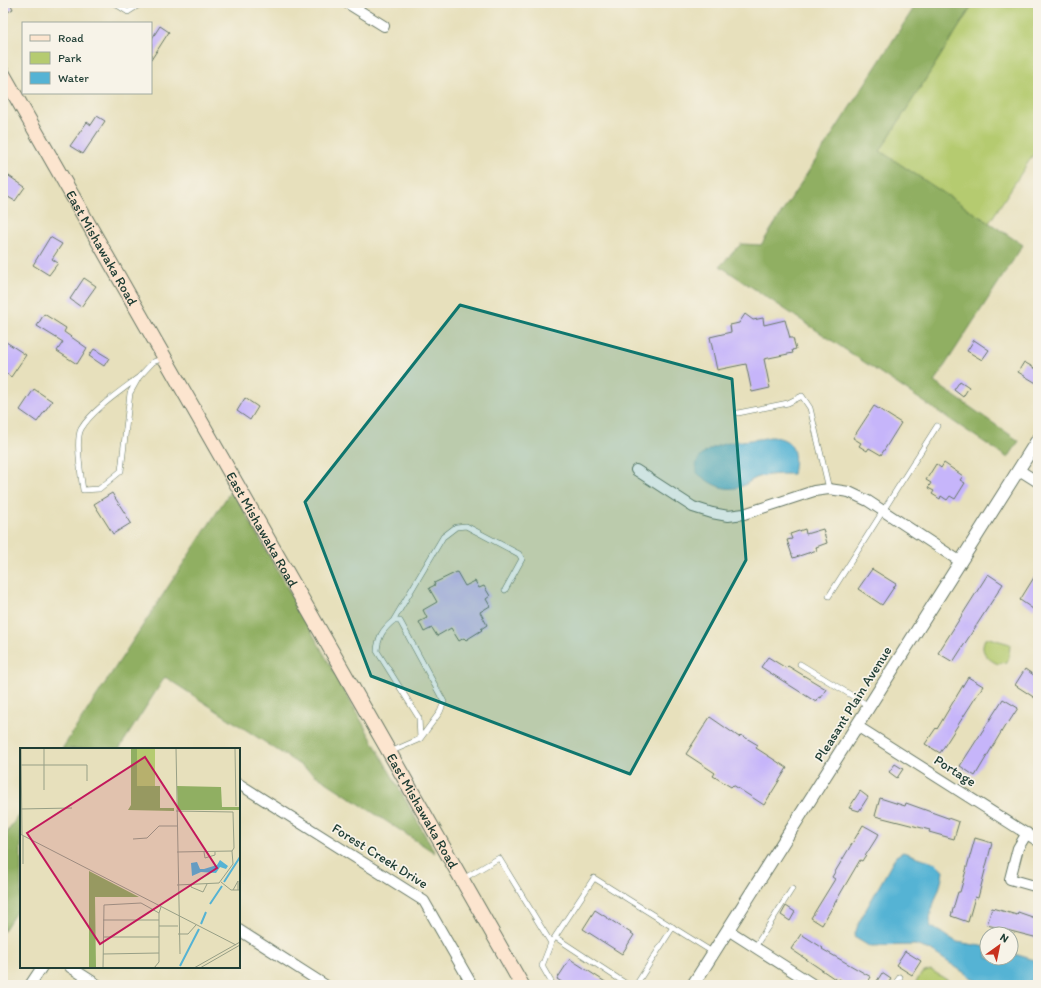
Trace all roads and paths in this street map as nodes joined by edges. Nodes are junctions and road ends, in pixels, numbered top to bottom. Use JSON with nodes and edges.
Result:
{"nodes":[{"id":1,"x":114,"y":3,"type":"edge"},
{"id":2,"x":142,"y":3,"type":"edge"},
{"id":3,"x":347,"y":3,"type":"edge"},
{"id":4,"x":384,"y":26,"type":"dead end"},
{"id":5,"x":3,"y":74,"type":"edge"},
{"id":6,"x":164,"y":358,"type":"junction"},
{"id":7,"x":139,"y":377,"type":"junction"},
{"id":8,"x":738,"y":414,"type":"dead end"},
{"id":9,"x":937,"y":426,"type":"dead end"},
{"id":10,"x":1038,"y":439,"type":"edge"},
{"id":11,"x":636,"y":470,"type":"dead end"},
{"id":12,"x":1019,"y":470,"type":"junction"},
{"id":13,"x":1038,"y":482,"type":"edge"},
{"id":14,"x":829,"y":489,"type":"junction"},
{"id":15,"x":882,"y":511,"type":"junction"},
{"id":16,"x":961,"y":562,"type":"junction"},
{"id":17,"x":505,"y":590,"type":"dead end"},
{"id":18,"x":829,"y":596,"type":"dead end"},
{"id":19,"x":393,"y":621,"type":"junction"},
{"id":20,"x":800,"y":664,"type":"dead end"},
{"id":21,"x":869,"y":707,"type":"junction"},
{"id":22,"x":857,"y":726,"type":"junction"},
{"id":23,"x":420,"y":739,"type":"junction"},
{"id":24,"x":390,"y":753,"type":"junction"},
{"id":25,"x":240,"y":785,"type":"edge"},
{"id":26,"x":1027,"y":833,"type":"junction"},
{"id":27,"x":1038,"y":840,"type":"edge"},
{"id":28,"x":462,"y":880,"type":"junction"},
{"id":29,"x":1038,"y":887,"type":"edge"},
{"id":30,"x":792,"y":889,"type":"dead end"},
{"id":31,"x":673,"y":927,"type":"junction"},
{"id":32,"x":728,"y":930,"type":"junction"},
{"id":33,"x":240,"y":931,"type":"edge"},
{"id":34,"x":555,"y":937,"type":"junction"},
{"id":35,"x":551,"y":943,"type":"junction"},
{"id":36,"x":754,"y":947,"type":"junction"},
{"id":37,"x":714,"y":952,"type":"junction"},
{"id":38,"x":41,"y":968,"type":"edge"},
{"id":39,"x":72,"y":968,"type":"edge"},
{"id":40,"x":900,"y":977,"type":"dead end"},
{"id":41,"x":30,"y":985,"type":"edge"},
{"id":42,"x":98,"y":985,"type":"edge"},
{"id":43,"x":325,"y":985,"type":"edge"},
{"id":44,"x":472,"y":985,"type":"edge"},
{"id":45,"x":522,"y":985,"type":"edge"},
{"id":46,"x":553,"y":985,"type":"edge"},
{"id":47,"x":628,"y":985,"type":"edge"},
{"id":48,"x":636,"y":985,"type":"edge"},
{"id":49,"x":693,"y":985,"type":"edge"},
{"id":50,"x":814,"y":985,"type":"edge"},
{"id":51,"x":894,"y":985,"type":"edge"}],
"edges":[{"from":1,"to":2,"type":"lane"},
{"from":3,"to":4,"type":"street"},
{"from":5,"to":6,"type":"main road","name":"East Mishawaka Road"},
{"from":6,"to":7,"type":"lane"},
{"from":6,"to":24,"type":"main road","name":"East Mishawaka Road"},
{"from":7,"to":7,"type":"lane"},
{"from":8,"to":14,"type":"lane"},
{"from":9,"to":15,"type":"lane"},
{"from":10,"to":12,"type":"street","name":"Pleasant Plain Avenue"},
{"from":11,"to":14,"type":"street"},
{"from":12,"to":13,"type":"street"},
{"from":12,"to":16,"type":"street","name":"Pleasant Plain Avenue"},
{"from":14,"to":15,"type":"street"},
{"from":15,"to":16,"type":"street"},
{"from":15,"to":18,"type":"lane"},
{"from":16,"to":21,"type":"street","name":"Pleasant Plain Avenue"},
{"from":17,"to":19,"type":"lane"},
{"from":19,"to":23,"type":"lane"},
{"from":19,"to":23,"type":"lane"},
{"from":20,"to":21,"type":"lane"},
{"from":21,"to":22,"type":"street","name":"Pleasant Plain Avenue"},
{"from":22,"to":26,"type":"street","name":"Portage"},
{"from":22,"to":32,"type":"street","name":"Pleasant Plain Avenue"},
{"from":23,"to":24,"type":"lane"},
{"from":24,"to":28,"type":"main road","name":"East Mishawaka Road"},
{"from":25,"to":44,"type":"street","name":"Forest Creek Drive"},
{"from":26,"to":27,"type":"street","name":"Portage"},
{"from":26,"to":29,"type":"street"},
{"from":28,"to":35,"type":"lane"},
{"from":28,"to":45,"type":"main road","name":"East Mishawaka Road"},
{"from":30,"to":36,"type":"lane"},
{"from":31,"to":34,"type":"lane"},
{"from":31,"to":37,"type":"lane"},
{"from":31,"to":48,"type":"lane"},
{"from":32,"to":36,"type":"street"},
{"from":32,"to":37,"type":"street","name":"Pleasant Plain Avenue"},
{"from":33,"to":43,"type":"street"},
{"from":34,"to":35,"type":"lane"},
{"from":34,"to":47,"type":"lane"},
{"from":35,"to":46,"type":"lane"},
{"from":36,"to":50,"type":"street"},
{"from":37,"to":49,"type":"street","name":"Pleasant Plain Avenue"},
{"from":38,"to":41,"type":"street"},
{"from":39,"to":42,"type":"street"},
{"from":40,"to":51,"type":"lane"}]}
